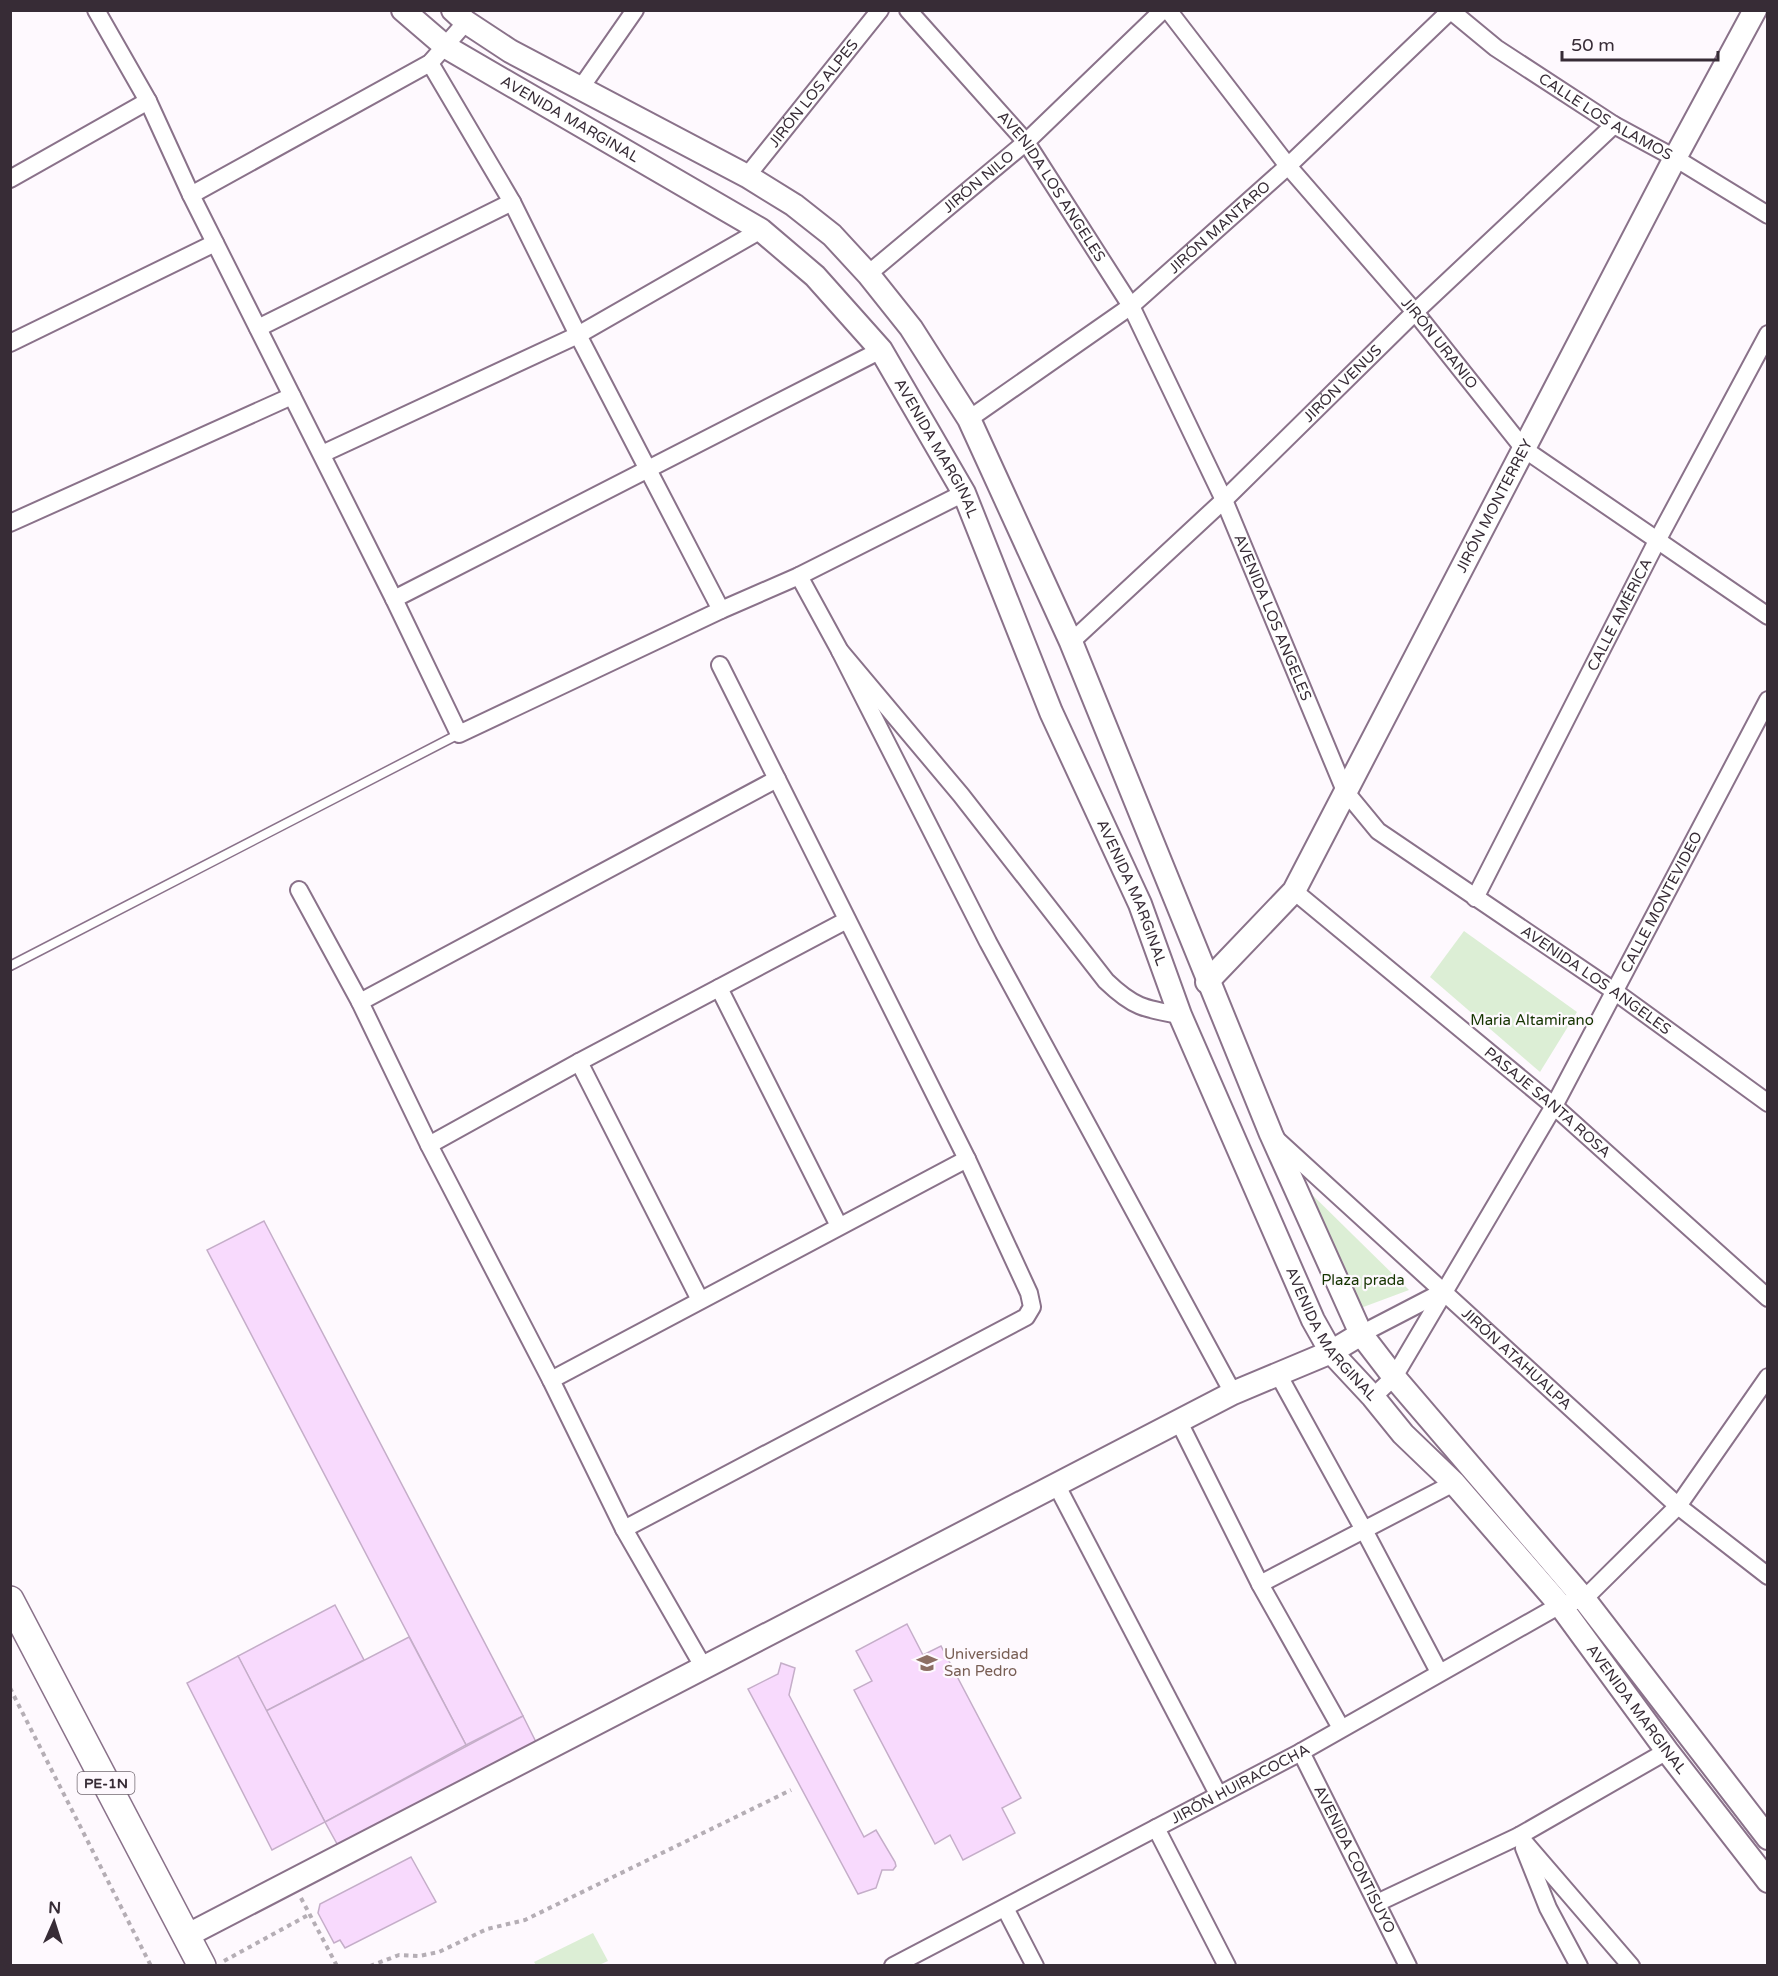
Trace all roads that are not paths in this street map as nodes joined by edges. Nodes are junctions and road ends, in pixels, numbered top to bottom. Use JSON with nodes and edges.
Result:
{"nodes":[{"id":1,"x":96,"y":10,"type":"edge"},
{"id":2,"x":403,"y":10,"type":"edge"},
{"id":3,"x":635,"y":10,"type":"edge"},
{"id":4,"x":880,"y":10,"type":"edge"},
{"id":5,"x":908,"y":10,"type":"edge"},
{"id":6,"x":1163,"y":10,"type":"edge"},
{"id":7,"x":1168,"y":10,"type":"edge"},
{"id":8,"x":1755,"y":10,"type":"edge"},
{"id":9,"x":1450,"y":11,"type":"edge"},
{"id":10,"x":460,"y":16,"type":"edge"},
{"id":11,"x":446,"y":47,"type":"junction"},
{"id":12,"x":430,"y":63,"type":"junction"},
{"id":13,"x":580,"y":89,"type":"junction"},
{"id":14,"x":148,"y":101,"type":"junction"},
{"id":15,"x":1614,"y":125,"type":"junction"},
{"id":16,"x":1026,"y":142,"type":"junction"},
{"id":17,"x":1675,"y":158,"type":"junction"},
{"id":18,"x":1288,"y":166,"type":"junction"},
{"id":19,"x":747,"y":176,"type":"junction"},
{"id":20,"x":10,"y":179,"type":"edge"},
{"id":21,"x":191,"y":195,"type":"junction"},
{"id":22,"x":512,"y":202,"type":"junction"},
{"id":23,"x":1767,"y":215,"type":"edge"},
{"id":24,"x":761,"y":230,"type":"junction"},
{"id":25,"x":215,"y":243,"type":"junction"},
{"id":26,"x":868,"y":274,"type":"junction"},
{"id":27,"x":1131,"y":306,"type":"junction"},
{"id":28,"x":1415,"y":312,"type":"junction"},
{"id":29,"x":258,"y":328,"type":"junction"},
{"id":30,"x":1767,"y":334,"type":"edge"},
{"id":31,"x":578,"y":335,"type":"junction"},
{"id":32,"x":10,"y":343,"type":"edge"},
{"id":33,"x":881,"y":350,"type":"junction"},
{"id":34,"x":292,"y":396,"type":"junction"},
{"id":35,"x":969,"y":419,"type":"junction"},
{"id":36,"x":1524,"y":449,"type":"junction"},
{"id":37,"x":322,"y":454,"type":"junction"},
{"id":38,"x":646,"y":469,"type":"junction"},
{"id":39,"x":964,"y":493,"type":"junction"},
{"id":40,"x":1224,"y":500,"type":"junction"},
{"id":41,"x":10,"y":523,"type":"edge"},
{"id":42,"x":1658,"y":539,"type":"junction"},
{"id":43,"x":799,"y":576,"type":"junction"},
{"id":44,"x":394,"y":599,"type":"junction"},
{"id":45,"x":721,"y":610,"type":"junction"},
{"id":46,"x":1767,"y":616,"type":"edge"},
{"id":47,"x":1071,"y":642,"type":"junction"},
{"id":48,"x":840,"y":651,"type":"junction"},
{"id":49,"x":720,"y":665,"type":"dead end"},
{"id":50,"x":1767,"y":700,"type":"edge"},
{"id":51,"x":459,"y":734,"type":"junction"},
{"id":52,"x":777,"y":779,"type":"junction"},
{"id":53,"x":1345,"y":791,"type":"junction"},
{"id":54,"x":299,"y":890,"type":"dead end"},
{"id":55,"x":1294,"y":891,"type":"junction"},
{"id":56,"x":1475,"y":898,"type":"junction"},
{"id":57,"x":847,"y":920,"type":"junction"},
{"id":58,"x":10,"y":966,"type":"edge"},
{"id":59,"x":1208,"y":982,"type":"junction"},
{"id":60,"x":719,"y":987,"type":"junction"},
{"id":61,"x":1614,"y":991,"type":"junction"},
{"id":62,"x":360,"y":1002,"type":"junction"},
{"id":63,"x":1180,"y":1015,"type":"junction"},
{"id":64,"x":579,"y":1062,"type":"junction"},
{"id":65,"x":1765,"y":1095,"type":"edge"},
{"id":66,"x":1554,"y":1106,"type":"junction"},
{"id":67,"x":1271,"y":1134,"type":"junction"},
{"id":68,"x":429,"y":1145,"type":"junction"},
{"id":69,"x":967,"y":1159,"type":"junction"},
{"id":70,"x":839,"y":1226,"type":"junction"},
{"id":71,"x":1445,"y":1291,"type":"junction"},
{"id":72,"x":1767,"y":1298,"type":"edge"},
{"id":73,"x":700,"y":1300,"type":"junction"},
{"id":74,"x":1361,"y":1334,"type":"junction"},
{"id":75,"x":1331,"y":1352,"type":"junction"},
{"id":76,"x":1278,"y":1374,"type":"junction"},
{"id":77,"x":1394,"y":1377,"type":"junction"},
{"id":78,"x":1767,"y":1377,"type":"edge"},
{"id":79,"x":551,"y":1380,"type":"junction"},
{"id":80,"x":1233,"y":1394,"type":"junction"},
{"id":81,"x":1373,"y":1397,"type":"junction"},
{"id":82,"x":1179,"y":1422,"type":"junction"},
{"id":83,"x":1454,"y":1483,"type":"junction"},
{"id":84,"x":1057,"y":1486,"type":"junction"},
{"id":85,"x":1678,"y":1506,"type":"junction"},
{"id":86,"x":624,"y":1529,"type":"junction"},
{"id":87,"x":1364,"y":1530,"type":"junction"},
{"id":88,"x":1767,"y":1576,"type":"edge"},
{"id":89,"x":1260,"y":1584,"type":"junction"},
{"id":90,"x":1584,"y":1599,"type":"junction"},
{"id":91,"x":10,"y":1600,"type":"edge"},
{"id":92,"x":1560,"y":1605,"type":"junction"},
{"id":93,"x":704,"y":1668,"type":"junction"},
{"id":94,"x":1439,"y":1672,"type":"junction"},
{"id":95,"x":1341,"y":1728,"type":"junction"},
{"id":96,"x":1667,"y":1751,"type":"junction"},
{"id":97,"x":1301,"y":1752,"type":"junction"},
{"id":98,"x":1218,"y":1794,"type":"junction"},
{"id":99,"x":1156,"y":1828,"type":"junction"},
{"id":100,"x":1520,"y":1836,"type":"junction"},
{"id":101,"x":1767,"y":1838,"type":"edge"},
{"id":102,"x":1767,"y":1881,"type":"edge"},
{"id":103,"x":1377,"y":1903,"type":"junction"},
{"id":104,"x":1005,"y":1908,"type":"junction"},
{"id":105,"x":186,"y":1936,"type":"junction"},
{"id":106,"x":202,"y":1965,"type":"edge"},
{"id":107,"x":893,"y":1965,"type":"edge"},
{"id":108,"x":1035,"y":1965,"type":"edge"},
{"id":109,"x":1227,"y":1965,"type":"edge"},
{"id":110,"x":1408,"y":1965,"type":"edge"},
{"id":111,"x":1579,"y":1965,"type":"edge"},
{"id":112,"x":1631,"y":1965,"type":"edge"}],
"edges":[{"from":1,"to":14,"type":"street"},
{"from":2,"to":11,"type":"main road","name":"AVENIDA MARGINAL"},
{"from":3,"to":13,"type":"street"},
{"from":4,"to":19,"type":"street","name":"JIRÓN LOS ALPES"},
{"from":5,"to":16,"type":"street","name":"AVENIDA LOS ANGELES"},
{"from":6,"to":16,"type":"street","name":"JIRÓN NILO"},
{"from":7,"to":18,"type":"street","name":"JIRÓN URANIO"},
{"from":8,"to":17,"type":"main road","name":"JIRÓN MONTERREY"},
{"from":9,"to":15,"type":"street","name":"CALLE LOS ALAMOS"},
{"from":9,"to":18,"type":"street","name":"JIRÓN MANTARO"},
{"from":10,"to":11,"type":"street"},
{"from":10,"to":13,"type":"main road","name":"AVENIDA MARGINAL"},
{"from":11,"to":12,"type":"street"},
{"from":11,"to":24,"type":"main road","name":"AVENIDA MARGINAL"},
{"from":12,"to":21,"type":"street"},
{"from":12,"to":22,"type":"street"},
{"from":13,"to":19,"type":"main road","name":"AVENIDA MARGINAL"},
{"from":14,"to":20,"type":"street"},
{"from":14,"to":21,"type":"street"},
{"from":15,"to":17,"type":"street","name":"CALLE LOS ALAMOS"},
{"from":15,"to":28,"type":"street","name":"JIRÓN VENUS"},
{"from":16,"to":26,"type":"street","name":"JIRÓN NILO"},
{"from":16,"to":27,"type":"street","name":"AVENIDA LOS ANGELES"},
{"from":17,"to":23,"type":"street","name":"CALLE LOS ALAMOS"},
{"from":17,"to":36,"type":"main road","name":"JIRÓN MONTERREY"},
{"from":18,"to":27,"type":"street","name":"JIRÓN MANTARO"},
{"from":18,"to":28,"type":"street","name":"JIRÓN URANIO"},
{"from":19,"to":26,"type":"main road","name":"AVENIDA MARGINAL"},
{"from":21,"to":25,"type":"street"},
{"from":22,"to":29,"type":"street"},
{"from":22,"to":31,"type":"street"},
{"from":24,"to":31,"type":"street"},
{"from":24,"to":33,"type":"main road","name":"AVENIDA MARGINAL"},
{"from":25,"to":29,"type":"street"},
{"from":25,"to":32,"type":"street"},
{"from":26,"to":35,"type":"main road","name":"AVENIDA MARGINAL"},
{"from":27,"to":35,"type":"street","name":"JIRÓN MANTARO"},
{"from":27,"to":40,"type":"street","name":"AVENIDA LOS ANGELES"},
{"from":28,"to":36,"type":"street","name":"JIRÓN URANIO"},
{"from":28,"to":40,"type":"street","name":"JIRÓN VENUS"},
{"from":29,"to":34,"type":"street"},
{"from":30,"to":42,"type":"street","name":"CALLE AMÉRICA"},
{"from":31,"to":37,"type":"street"},
{"from":31,"to":38,"type":"street"},
{"from":33,"to":38,"type":"street"},
{"from":33,"to":39,"type":"main road","name":"AVENIDA MARGINAL"},
{"from":34,"to":37,"type":"street"},
{"from":34,"to":41,"type":"street"},
{"from":35,"to":47,"type":"main road","name":"AVENIDA MARGINAL"},
{"from":36,"to":42,"type":"street","name":"JIRÓN URANIO"},
{"from":36,"to":53,"type":"main road","name":"JIRÓN MONTERREY"},
{"from":37,"to":44,"type":"street"},
{"from":38,"to":44,"type":"street"},
{"from":38,"to":45,"type":"street"},
{"from":39,"to":43,"type":"street"},
{"from":39,"to":63,"type":"main road","name":"AVENIDA MARGINAL"},
{"from":40,"to":47,"type":"street","name":"JIRÓN VENUS"},
{"from":40,"to":53,"type":"street","name":"AVENIDA LOS ANGELES"},
{"from":42,"to":46,"type":"street","name":"JIRÓN URANIO"},
{"from":42,"to":56,"type":"street","name":"CALLE AMÉRICA"},
{"from":43,"to":45,"type":"street"},
{"from":43,"to":48,"type":"street"},
{"from":44,"to":51,"type":"street"},
{"from":45,"to":51,"type":"street"},
{"from":47,"to":59,"type":"main road","name":"AVENIDA MARGINAL"},
{"from":48,"to":63,"type":"street"},
{"from":48,"to":80,"type":"street"},
{"from":49,"to":52,"type":"street"},
{"from":50,"to":61,"type":"street","name":"CALLE MONTEVIDEO"},
{"from":51,"to":58,"type":"lane"},
{"from":52,"to":57,"type":"street"},
{"from":52,"to":62,"type":"street"},
{"from":53,"to":55,"type":"main road","name":"JIRÓN MONTERREY"},
{"from":53,"to":56,"type":"street","name":"AVENIDA LOS ANGELES"},
{"from":54,"to":62,"type":"street"},
{"from":55,"to":59,"type":"main road","name":"JIRÓN MONTERREY"},
{"from":55,"to":66,"type":"street","name":"PASAJE SANTA ROSA"},
{"from":56,"to":61,"type":"street","name":"AVENIDA LOS ANGELES"},
{"from":57,"to":60,"type":"street"},
{"from":57,"to":69,"type":"street"},
{"from":59,"to":67,"type":"main road","name":"AVENIDA MARGINAL"},
{"from":60,"to":64,"type":"street"},
{"from":60,"to":70,"type":"street"},
{"from":61,"to":65,"type":"street","name":"AVENIDA LOS ANGELES"},
{"from":61,"to":66,"type":"street","name":"CALLE MONTEVIDEO"},
{"from":62,"to":68,"type":"street"},
{"from":63,"to":75,"type":"main road","name":"AVENIDA MARGINAL"},
{"from":64,"to":68,"type":"street"},
{"from":64,"to":73,"type":"street"},
{"from":66,"to":71,"type":"street","name":"CALLE MONTEVIDEO"},
{"from":66,"to":72,"type":"street","name":"PASAJE SANTA ROSA"},
{"from":67,"to":71,"type":"street","name":"JIRÓN ATAHUALPA"},
{"from":67,"to":74,"type":"main road","name":"AVENIDA MARGINAL"},
{"from":68,"to":79,"type":"street"},
{"from":69,"to":70,"type":"street"},
{"from":69,"to":86,"type":"street"},
{"from":70,"to":73,"type":"street"},
{"from":71,"to":74,"type":"street"},
{"from":71,"to":77,"type":"street","name":"CALLE MONTEVIDEO"},
{"from":71,"to":85,"type":"street","name":"JIRÓN ATAHUALPA"},
{"from":73,"to":79,"type":"street"},
{"from":74,"to":75,"type":"main road"},
{"from":74,"to":77,"type":"main road","name":"AVENIDA MARGINAL"},
{"from":75,"to":76,"type":"main road"},
{"from":75,"to":81,"type":"main road","name":"AVENIDA MARGINAL"},
{"from":76,"to":80,"type":"main road"},
{"from":76,"to":87,"type":"street"},
{"from":77,"to":81,"type":"street","name":"CALLE MONTEVIDEO"},
{"from":77,"to":90,"type":"main road","name":"AVENIDA MARGINAL"},
{"from":78,"to":85,"type":"street"},
{"from":79,"to":86,"type":"street"},
{"from":80,"to":82,"type":"main road"},
{"from":81,"to":83,"type":"main road","name":"AVENIDA MARGINAL"},
{"from":82,"to":84,"type":"main road"},
{"from":82,"to":89,"type":"street"},
{"from":83,"to":87,"type":"street"},
{"from":83,"to":92,"type":"main road","name":"AVENIDA MARGINAL"},
{"from":84,"to":93,"type":"main road"},
{"from":84,"to":98,"type":"street"},
{"from":85,"to":88,"type":"street","name":"JIRÓN ATAHUALPA"},
{"from":85,"to":90,"type":"street"},
{"from":86,"to":93,"type":"street"},
{"from":87,"to":89,"type":"street"},
{"from":87,"to":94,"type":"street"},
{"from":89,"to":95,"type":"street"},
{"from":90,"to":92,"type":"street","name":"JIRÓN HUIRACOCHA"},
{"from":90,"to":101,"type":"main road","name":"AVENIDA MARGINAL"},
{"from":91,"to":105,"type":"highway","number":"PE-1N"},
{"from":92,"to":94,"type":"street","name":"JIRÓN HUIRACOCHA"},
{"from":92,"to":96,"type":"main road","name":"AVENIDA MARGINAL"},
{"from":93,"to":105,"type":"main road"},
{"from":94,"to":95,"type":"street","name":"JIRÓN HUIRACOCHA"},
{"from":95,"to":97,"type":"street","name":"JIRÓN HUIRACOCHA"},
{"from":96,"to":100,"type":"street"},
{"from":96,"to":102,"type":"main road","name":"AVENIDA MARGINAL"},
{"from":97,"to":98,"type":"street","name":"JIRÓN HUIRACOCHA"},
{"from":97,"to":103,"type":"street","name":"AVENIDA CONTISUYO"},
{"from":98,"to":99,"type":"street","name":"JIRÓN HUIRACOCHA"},
{"from":99,"to":104,"type":"street","name":"JIRÓN HUIRACOCHA"},
{"from":99,"to":109,"type":"street"},
{"from":100,"to":103,"type":"street"},
{"from":100,"to":111,"type":"street"},
{"from":100,"to":112,"type":"street"},
{"from":103,"to":110,"type":"street","name":"AVENIDA CONTISUYO"},
{"from":104,"to":107,"type":"street","name":"JIRÓN HUIRACOCHA"},
{"from":104,"to":108,"type":"street"},
{"from":105,"to":106,"type":"highway","number":"PE-1N"}]}
